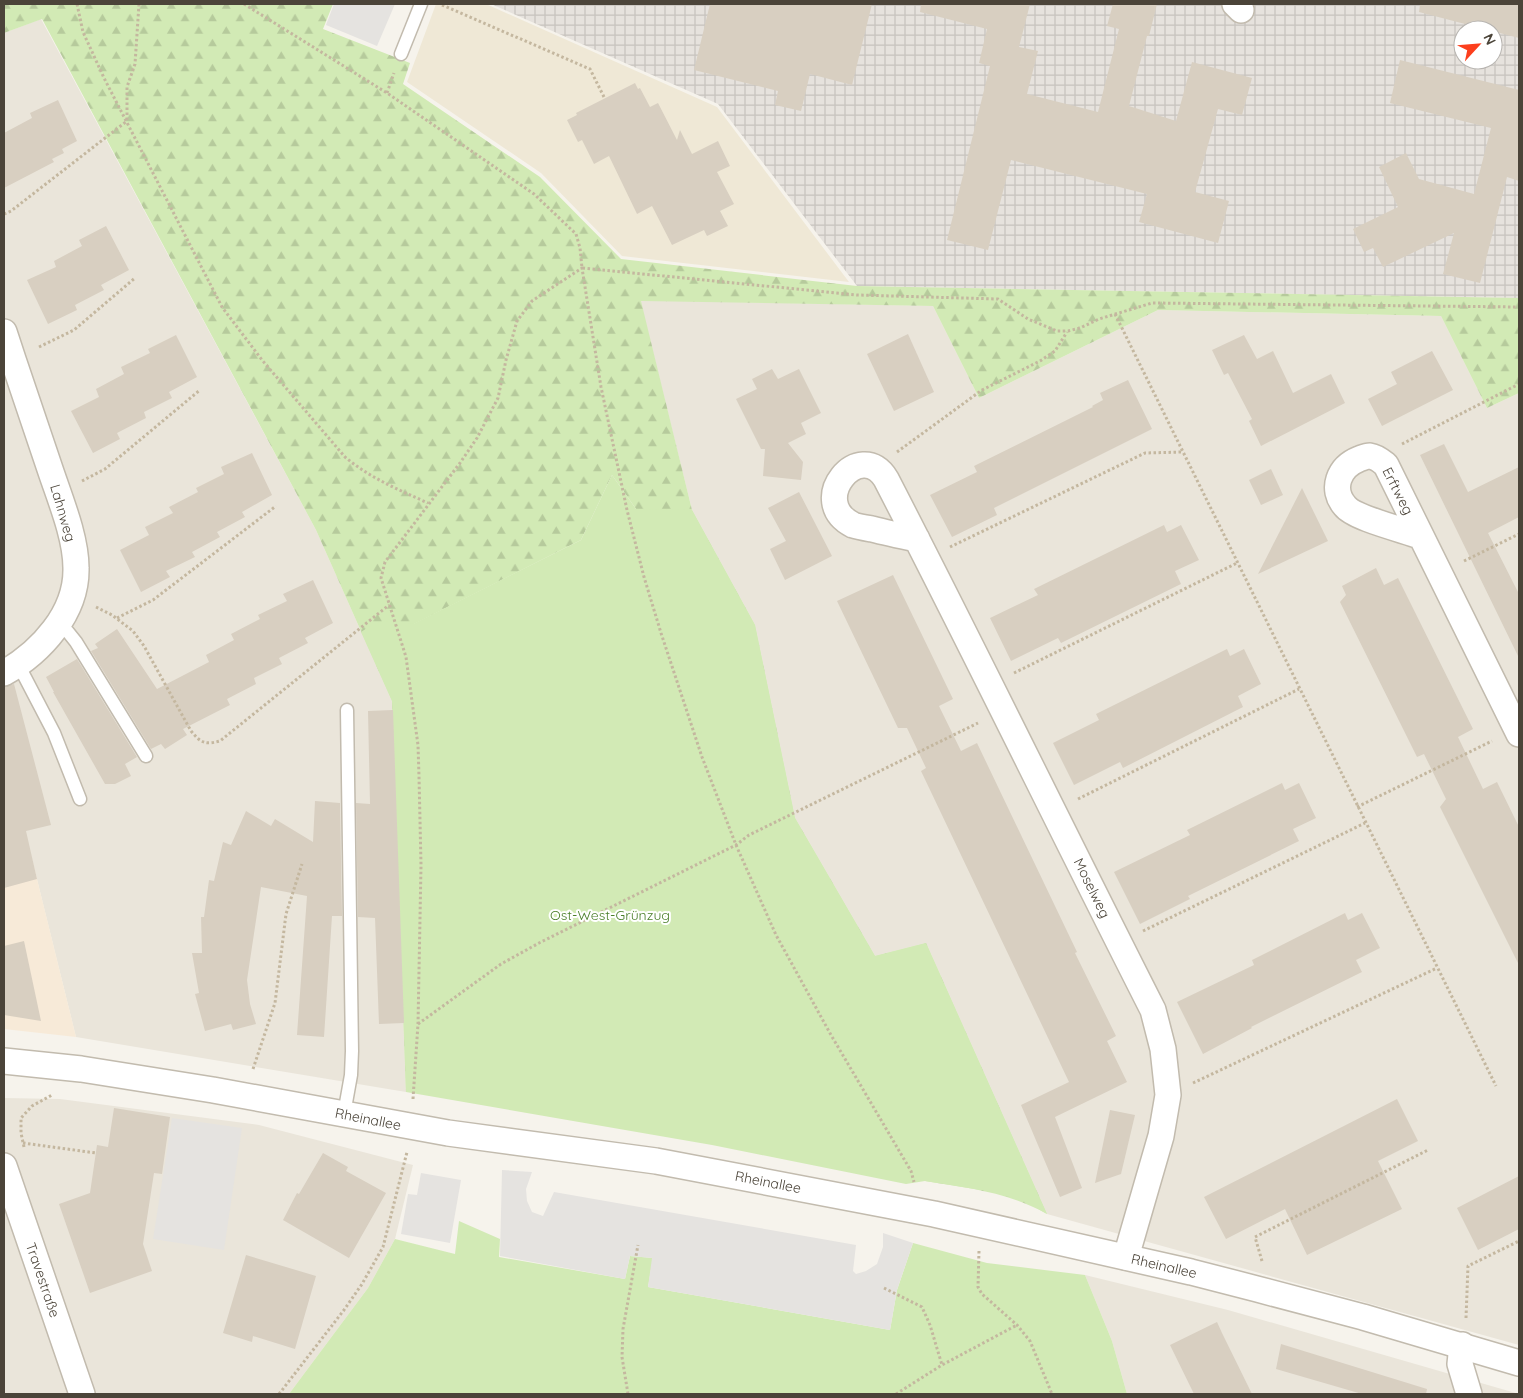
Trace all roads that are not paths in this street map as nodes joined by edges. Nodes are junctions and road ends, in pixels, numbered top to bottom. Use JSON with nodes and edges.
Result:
{"nodes":[{"id":1,"x":421,"y":4,"type":"edge"},
{"id":2,"x":402,"y":54,"type":"dead end"},
{"id":3,"x":4,"y":332,"type":"edge"},
{"id":4,"x":1420,"y":536,"type":"junction"},
{"id":5,"x":922,"y":549,"type":"junction"},
{"id":6,"x":58,"y":623,"type":"junction"},
{"id":7,"x":11,"y":669,"type":"edge"},
{"id":8,"x":347,"y":710,"type":"dead end"},
{"id":9,"x":1518,"y":731,"type":"edge"},
{"id":10,"x":146,"y":756,"type":"dead end"},
{"id":11,"x":80,"y":799,"type":"dead end"},
{"id":12,"x":4,"y":1061,"type":"edge"},
{"id":13,"x":344,"y":1114,"type":"junction"},
{"id":14,"x":4,"y":1166,"type":"edge"},
{"id":15,"x":1126,"y":1257,"type":"junction"},
{"id":16,"x":1462,"y":1344,"type":"junction"},
{"id":17,"x":1519,"y":1363,"type":"edge"},
{"id":18,"x":82,"y":1394,"type":"edge"},
{"id":19,"x":1469,"y":1394,"type":"edge"}],
"edges":[{"from":1,"to":2,"type":"lane"},
{"from":3,"to":6,"type":"street","name":"Lahnweg"},
{"from":4,"to":4,"type":"street","name":"Erftweg"},
{"from":4,"to":9,"type":"street","name":"Erftweg"},
{"from":5,"to":5,"type":"street","name":"Moselweg"},
{"from":5,"to":15,"type":"street","name":"Moselweg"},
{"from":6,"to":7,"type":"street","name":"Lahnweg"},
{"from":6,"to":10,"type":"lane"},
{"from":7,"to":11,"type":"lane"},
{"from":8,"to":13,"type":"lane"},
{"from":12,"to":13,"type":"street","name":"Rheinallee"},
{"from":13,"to":15,"type":"street","name":"Rheinallee"},
{"from":14,"to":18,"type":"street","name":"Travestraße"},
{"from":15,"to":16,"type":"street","name":"Rheinallee"},
{"from":16,"to":17,"type":"street","name":"Rheinallee"},
{"from":16,"to":19,"type":"street"}]}
